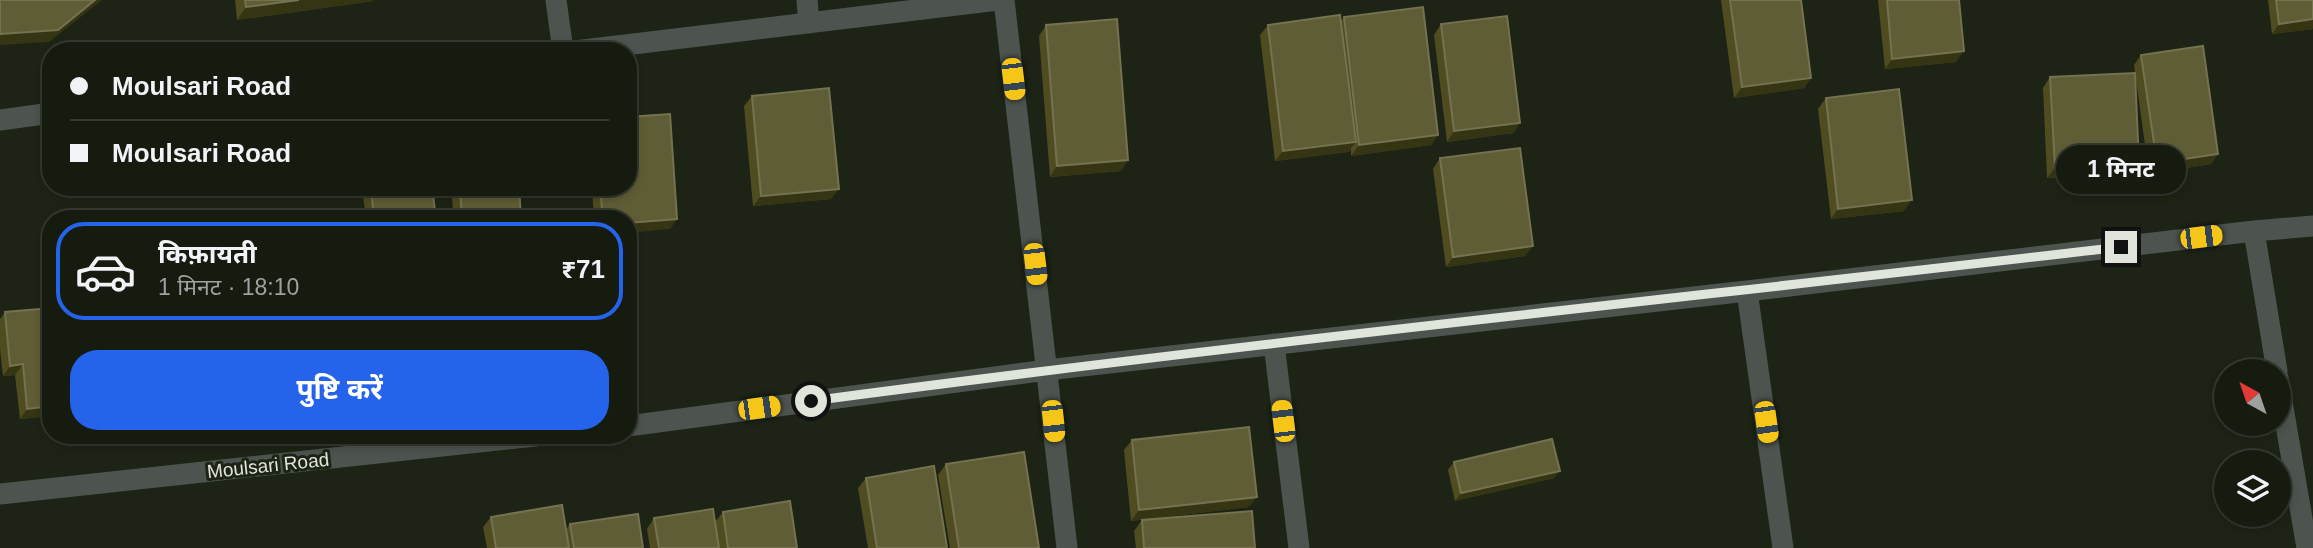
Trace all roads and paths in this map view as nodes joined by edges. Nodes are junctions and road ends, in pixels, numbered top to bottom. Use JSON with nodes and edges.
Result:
{"nodes":[{"id":1,"x":556,"y":0,"type":"edge"},
{"id":2,"x":807,"y":0,"type":"edge"},
{"id":3,"x":1001,"y":0,"type":"edge"},
{"id":4,"x":809,"y":23,"type":"junction"},
{"id":5,"x":562,"y":42,"type":"edge"},
{"id":6,"x":637,"y":44,"type":"edge"},
{"id":7,"x":42,"y":114,"type":"edge"},
{"id":8,"x":0,"y":120,"type":"edge"},
{"id":9,"x":2313,"y":226,"type":"edge"},
{"id":10,"x":2254,"y":231,"type":"junction"},
{"id":11,"x":1747,"y":291,"type":"junction"},
{"id":12,"x":1274,"y":344,"type":"junction"},
{"id":13,"x":2275,"y":359,"type":"edge"},
{"id":14,"x":1047,"y":370,"type":"junction"},
{"id":15,"x":637,"y":425,"type":"edge"},
{"id":16,"x":2288,"y":436,"type":"edge"},
{"id":17,"x":462,"y":444,"type":"edge"},
{"id":18,"x":0,"y":494,"type":"edge"},
{"id":19,"x":1067,"y":548,"type":"edge"},
{"id":20,"x":1299,"y":548,"type":"edge"},
{"id":21,"x":1783,"y":548,"type":"edge"},
{"id":22,"x":2307,"y":548,"type":"edge"}],
"edges":[{"from":1,"to":5,"type":"street"},
{"from":2,"to":4,"type":"street"},
{"from":3,"to":4,"type":"street"},
{"from":3,"to":14,"type":"street"},
{"from":4,"to":6,"type":"street"},
{"from":7,"to":8,"type":"street"},
{"from":9,"to":10,"type":"street"},
{"from":10,"to":11,"type":"street"},
{"from":10,"to":13,"type":"street"},
{"from":11,"to":12,"type":"street"},
{"from":11,"to":21,"type":"street"},
{"from":12,"to":14,"type":"street"},
{"from":12,"to":20,"type":"street"},
{"from":14,"to":15,"type":"street"},
{"from":14,"to":19,"type":"street"},
{"from":16,"to":22,"type":"street"},
{"from":17,"to":18,"type":"street","name":"Moulsari Road"}]}
